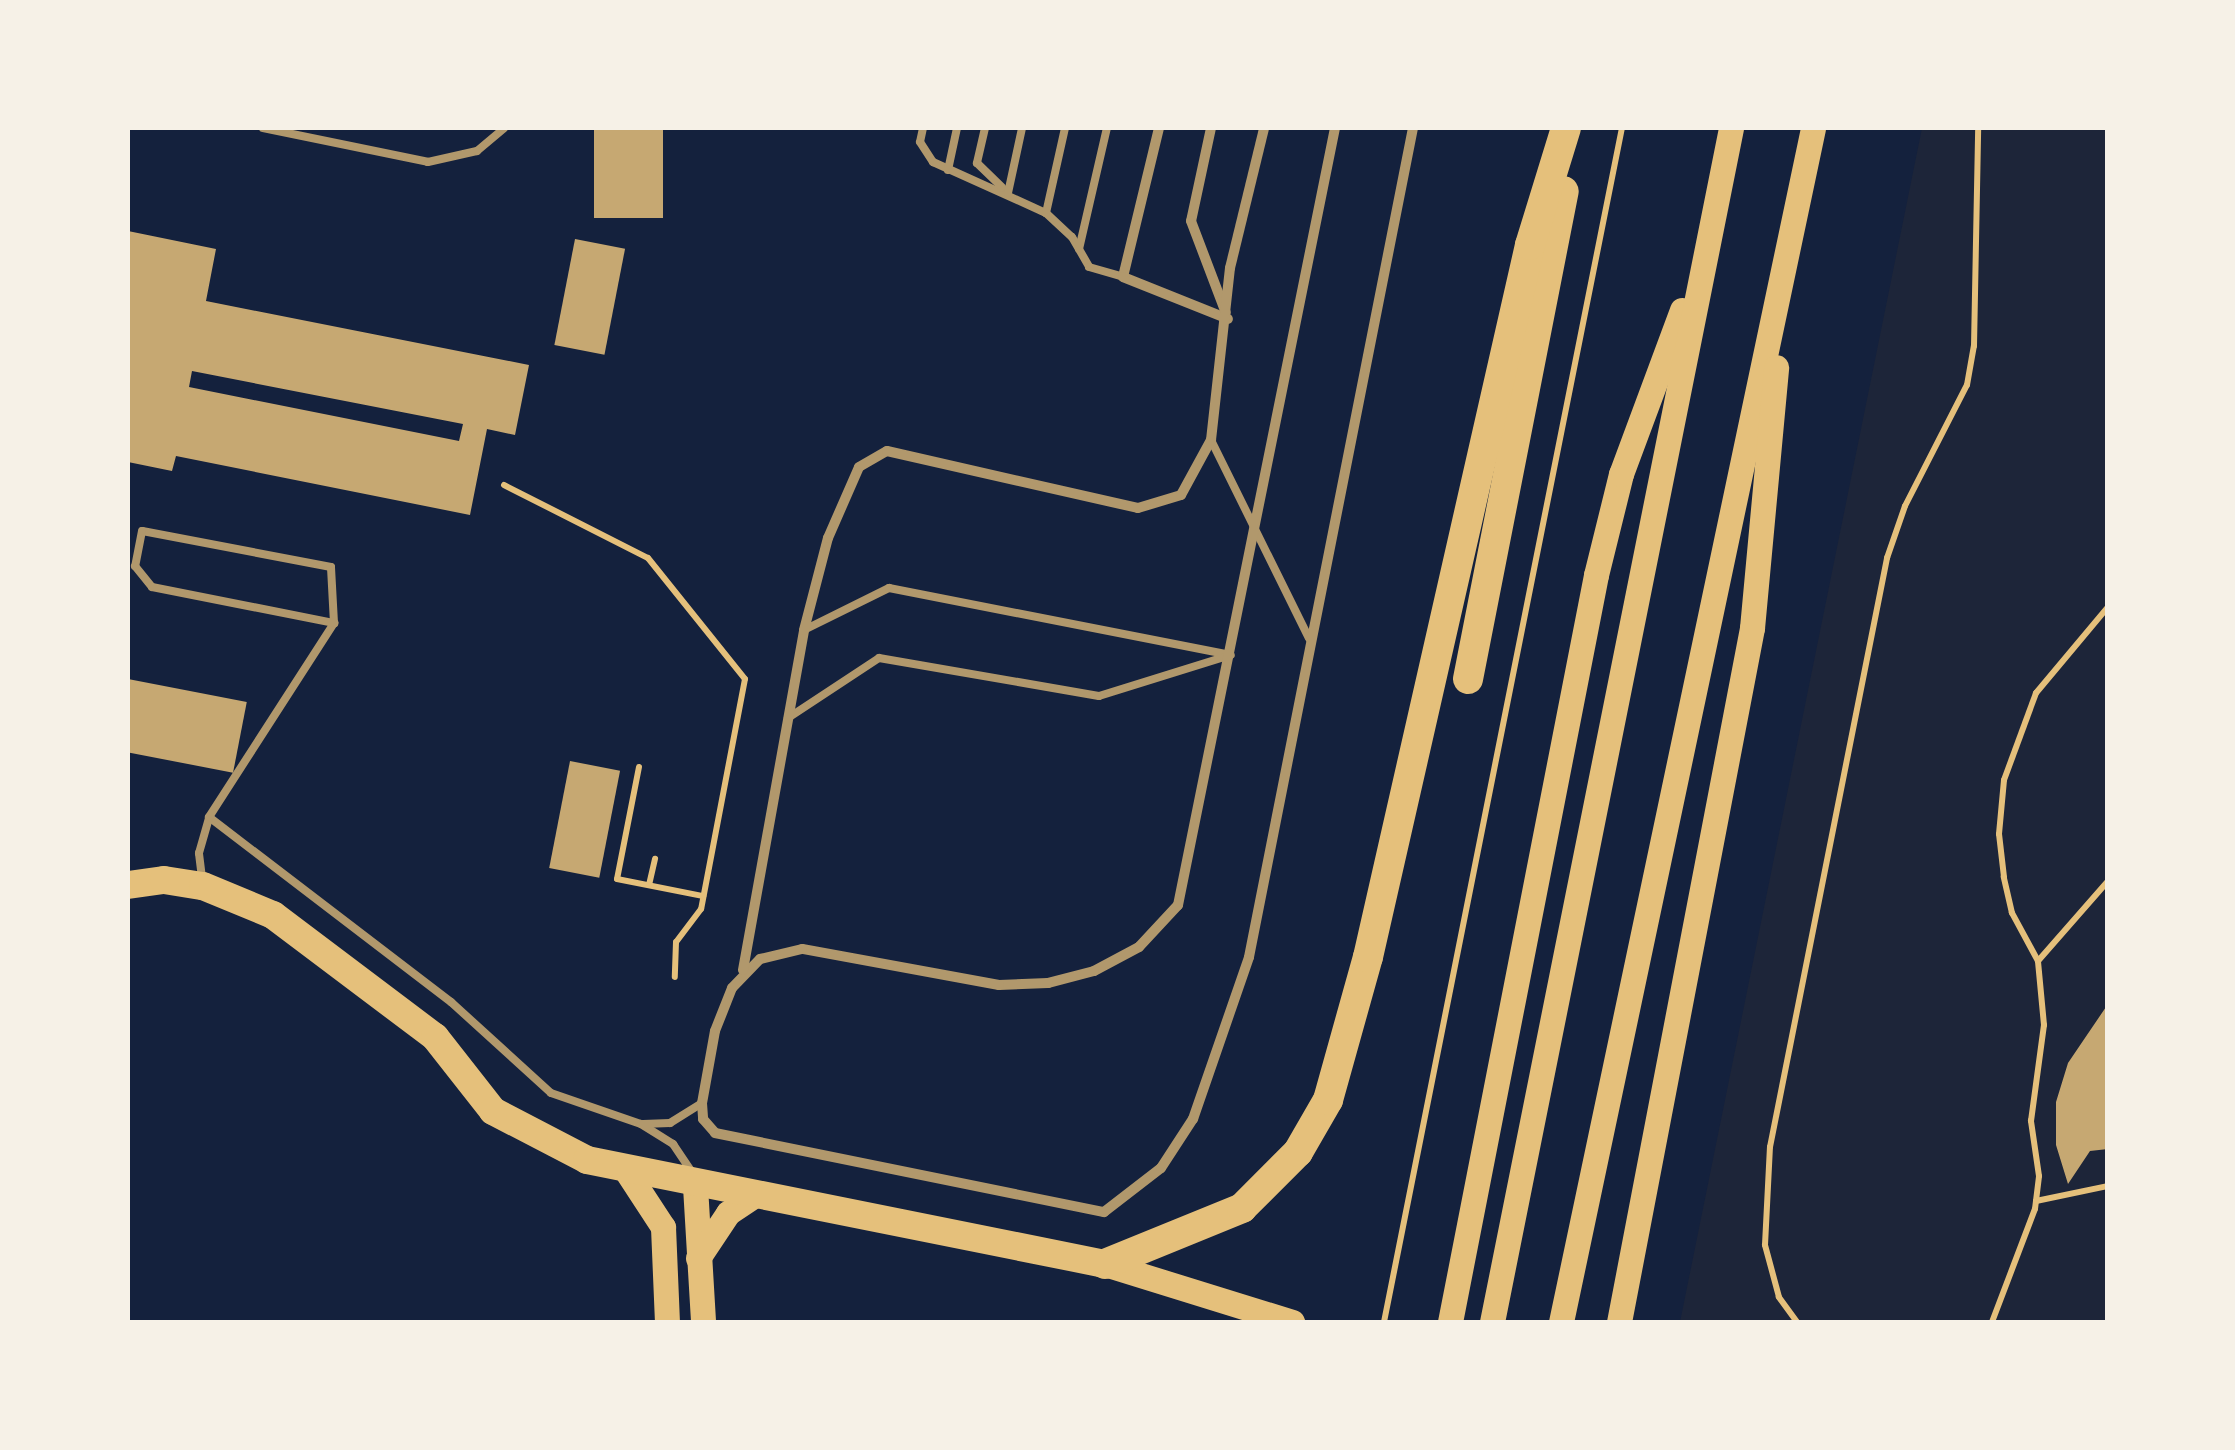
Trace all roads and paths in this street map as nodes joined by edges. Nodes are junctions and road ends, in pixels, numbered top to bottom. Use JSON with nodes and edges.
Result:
{"nodes":[{"id":1,"x":262,"y":128,"type":"edge"},
{"id":2,"x":504,"y":128,"type":"edge"},
{"id":3,"x":923,"y":128,"type":"edge"},
{"id":4,"x":957,"y":128,"type":"edge"},
{"id":5,"x":986,"y":128,"type":"edge"},
{"id":6,"x":1022,"y":128,"type":"edge"},
{"id":7,"x":1065,"y":128,"type":"edge"},
{"id":8,"x":1107,"y":128,"type":"edge"},
{"id":9,"x":1159,"y":128,"type":"edge"},
{"id":10,"x":1211,"y":128,"type":"edge"},
{"id":11,"x":1264,"y":128,"type":"edge"},
{"id":12,"x":1336,"y":128,"type":"edge"},
{"id":13,"x":1413,"y":128,"type":"edge"},
{"id":14,"x":1566,"y":128,"type":"edge"},
{"id":15,"x":1576,"y":128,"type":"edge"},
{"id":16,"x":1622,"y":128,"type":"edge"},
{"id":17,"x":1731,"y":128,"type":"edge"},
{"id":18,"x":1814,"y":128,"type":"edge"},
{"id":19,"x":1978,"y":128,"type":"edge"},
{"id":20,"x":948,"y":170,"type":"junction"},
{"id":21,"x":1008,"y":193,"type":"junction"},
{"id":22,"x":1046,"y":213,"type":"junction"},
{"id":23,"x":1708,"y":240,"type":"junction"},
{"id":24,"x":1079,"y":249,"type":"junction"},
{"id":25,"x":1786,"y":252,"type":"junction"},
{"id":26,"x":1123,"y":278,"type":"junction"},
{"id":27,"x":1228,"y":319,"type":"junction"},
{"id":28,"x":1211,"y":440,"type":"junction"},
{"id":29,"x":504,"y":485,"type":"dead end"},
{"id":30,"x":1255,"y":533,"type":"junction"},
{"id":31,"x":2108,"y":607,"type":"edge"},
{"id":32,"x":334,"y":623,"type":"junction"},
{"id":33,"x":804,"y":630,"type":"junction"},
{"id":34,"x":1309,"y":638,"type":"junction"},
{"id":35,"x":1231,"y":655,"type":"junction"},
{"id":36,"x":1468,"y":678,"type":"dead end"},
{"id":37,"x":788,"y":718,"type":"junction"},
{"id":38,"x":639,"y":768,"type":"dead end"},
{"id":39,"x":209,"y":817,"type":"junction"},
{"id":40,"x":655,"y":859,"type":"dead end"},
{"id":41,"x":2108,"y":880,"type":"edge"},
{"id":42,"x":128,"y":885,"type":"edge"},
{"id":43,"x":649,"y":885,"type":"junction"},
{"id":44,"x":204,"y":886,"type":"junction"},
{"id":45,"x":703,"y":896,"type":"junction"},
{"id":46,"x":2038,"y":961,"type":"junction"},
{"id":47,"x":743,"y":971,"type":"junction"},
{"id":48,"x":675,"y":976,"type":"dead end"},
{"id":49,"x":702,"y":1103,"type":"junction"},
{"id":50,"x":641,"y":1124,"type":"junction"},
{"id":51,"x":627,"y":1172,"type":"junction"},
{"id":52,"x":695,"y":1186,"type":"junction"},
{"id":53,"x":2108,"y":1186,"type":"edge"},
{"id":54,"x":752,"y":1196,"type":"junction"},
{"id":55,"x":2036,"y":1202,"type":"junction"},
{"id":56,"x":695,"y":1262,"type":"junction"},
{"id":57,"x":1105,"y":1264,"type":"junction"},
{"id":58,"x":1280,"y":1318,"type":"edge"},
{"id":59,"x":667,"y":1322,"type":"edge"},
{"id":60,"x":703,"y":1322,"type":"edge"},
{"id":61,"x":1384,"y":1322,"type":"edge"},
{"id":62,"x":1450,"y":1322,"type":"edge"},
{"id":63,"x":1492,"y":1322,"type":"edge"},
{"id":64,"x":1561,"y":1322,"type":"edge"},
{"id":65,"x":1618,"y":1322,"type":"edge"},
{"id":66,"x":1796,"y":1322,"type":"edge"},
{"id":67,"x":1992,"y":1322,"type":"edge"}],
"edges":[{"from":1,"to":2,"type":"lane"},
{"from":3,"to":20,"type":"lane"},
{"from":4,"to":20,"type":"lane"},
{"from":5,"to":21,"type":"lane"},
{"from":6,"to":21,"type":"lane"},
{"from":7,"to":22,"type":"lane"},
{"from":8,"to":24,"type":"lane"},
{"from":9,"to":26,"type":"street"},
{"from":10,"to":27,"type":"street"},
{"from":11,"to":27,"type":"street"},
{"from":12,"to":30,"type":"street"},
{"from":13,"to":34,"type":"street"},
{"from":14,"to":57,"type":"highway"},
{"from":15,"to":36,"type":"highway"},
{"from":16,"to":61,"type":"path"},
{"from":17,"to":23,"type":"main road"},
{"from":18,"to":25,"type":"main road"},
{"from":19,"to":66,"type":"path"},
{"from":20,"to":21,"type":"lane"},
{"from":21,"to":22,"type":"lane"},
{"from":22,"to":24,"type":"lane"},
{"from":23,"to":62,"type":"main road"},
{"from":23,"to":63,"type":"main road"},
{"from":24,"to":26,"type":"lane"},
{"from":25,"to":64,"type":"main road"},
{"from":25,"to":65,"type":"main road"},
{"from":26,"to":27,"type":"street"},
{"from":27,"to":28,"type":"street"},
{"from":28,"to":30,"type":"lane"},
{"from":28,"to":33,"type":"street"},
{"from":29,"to":45,"type":"path"},
{"from":30,"to":34,"type":"lane"},
{"from":30,"to":35,"type":"street"},
{"from":31,"to":46,"type":"path"},
{"from":32,"to":32,"type":"lane"},
{"from":32,"to":39,"type":"lane"},
{"from":33,"to":35,"type":"lane"},
{"from":33,"to":37,"type":"street"},
{"from":34,"to":49,"type":"street"},
{"from":35,"to":37,"type":"lane"},
{"from":35,"to":47,"type":"street"},
{"from":37,"to":47,"type":"street"},
{"from":38,"to":43,"type":"path"},
{"from":39,"to":44,"type":"lane"},
{"from":39,"to":50,"type":"lane"},
{"from":40,"to":43,"type":"path"},
{"from":41,"to":46,"type":"path"},
{"from":42,"to":44,"type":"highway"},
{"from":43,"to":45,"type":"path"},
{"from":44,"to":51,"type":"highway"},
{"from":45,"to":48,"type":"path"},
{"from":46,"to":55,"type":"path"},
{"from":47,"to":49,"type":"street"},
{"from":49,"to":50,"type":"lane"},
{"from":50,"to":52,"type":"lane"},
{"from":51,"to":52,"type":"highway"},
{"from":51,"to":59,"type":"main road"},
{"from":52,"to":54,"type":"highway"},
{"from":52,"to":56,"type":"main road"},
{"from":53,"to":55,"type":"path"},
{"from":54,"to":56,"type":"main road"},
{"from":54,"to":57,"type":"highway"},
{"from":55,"to":67,"type":"path"},
{"from":56,"to":60,"type":"main road"},
{"from":57,"to":58,"type":"main road"}]}
